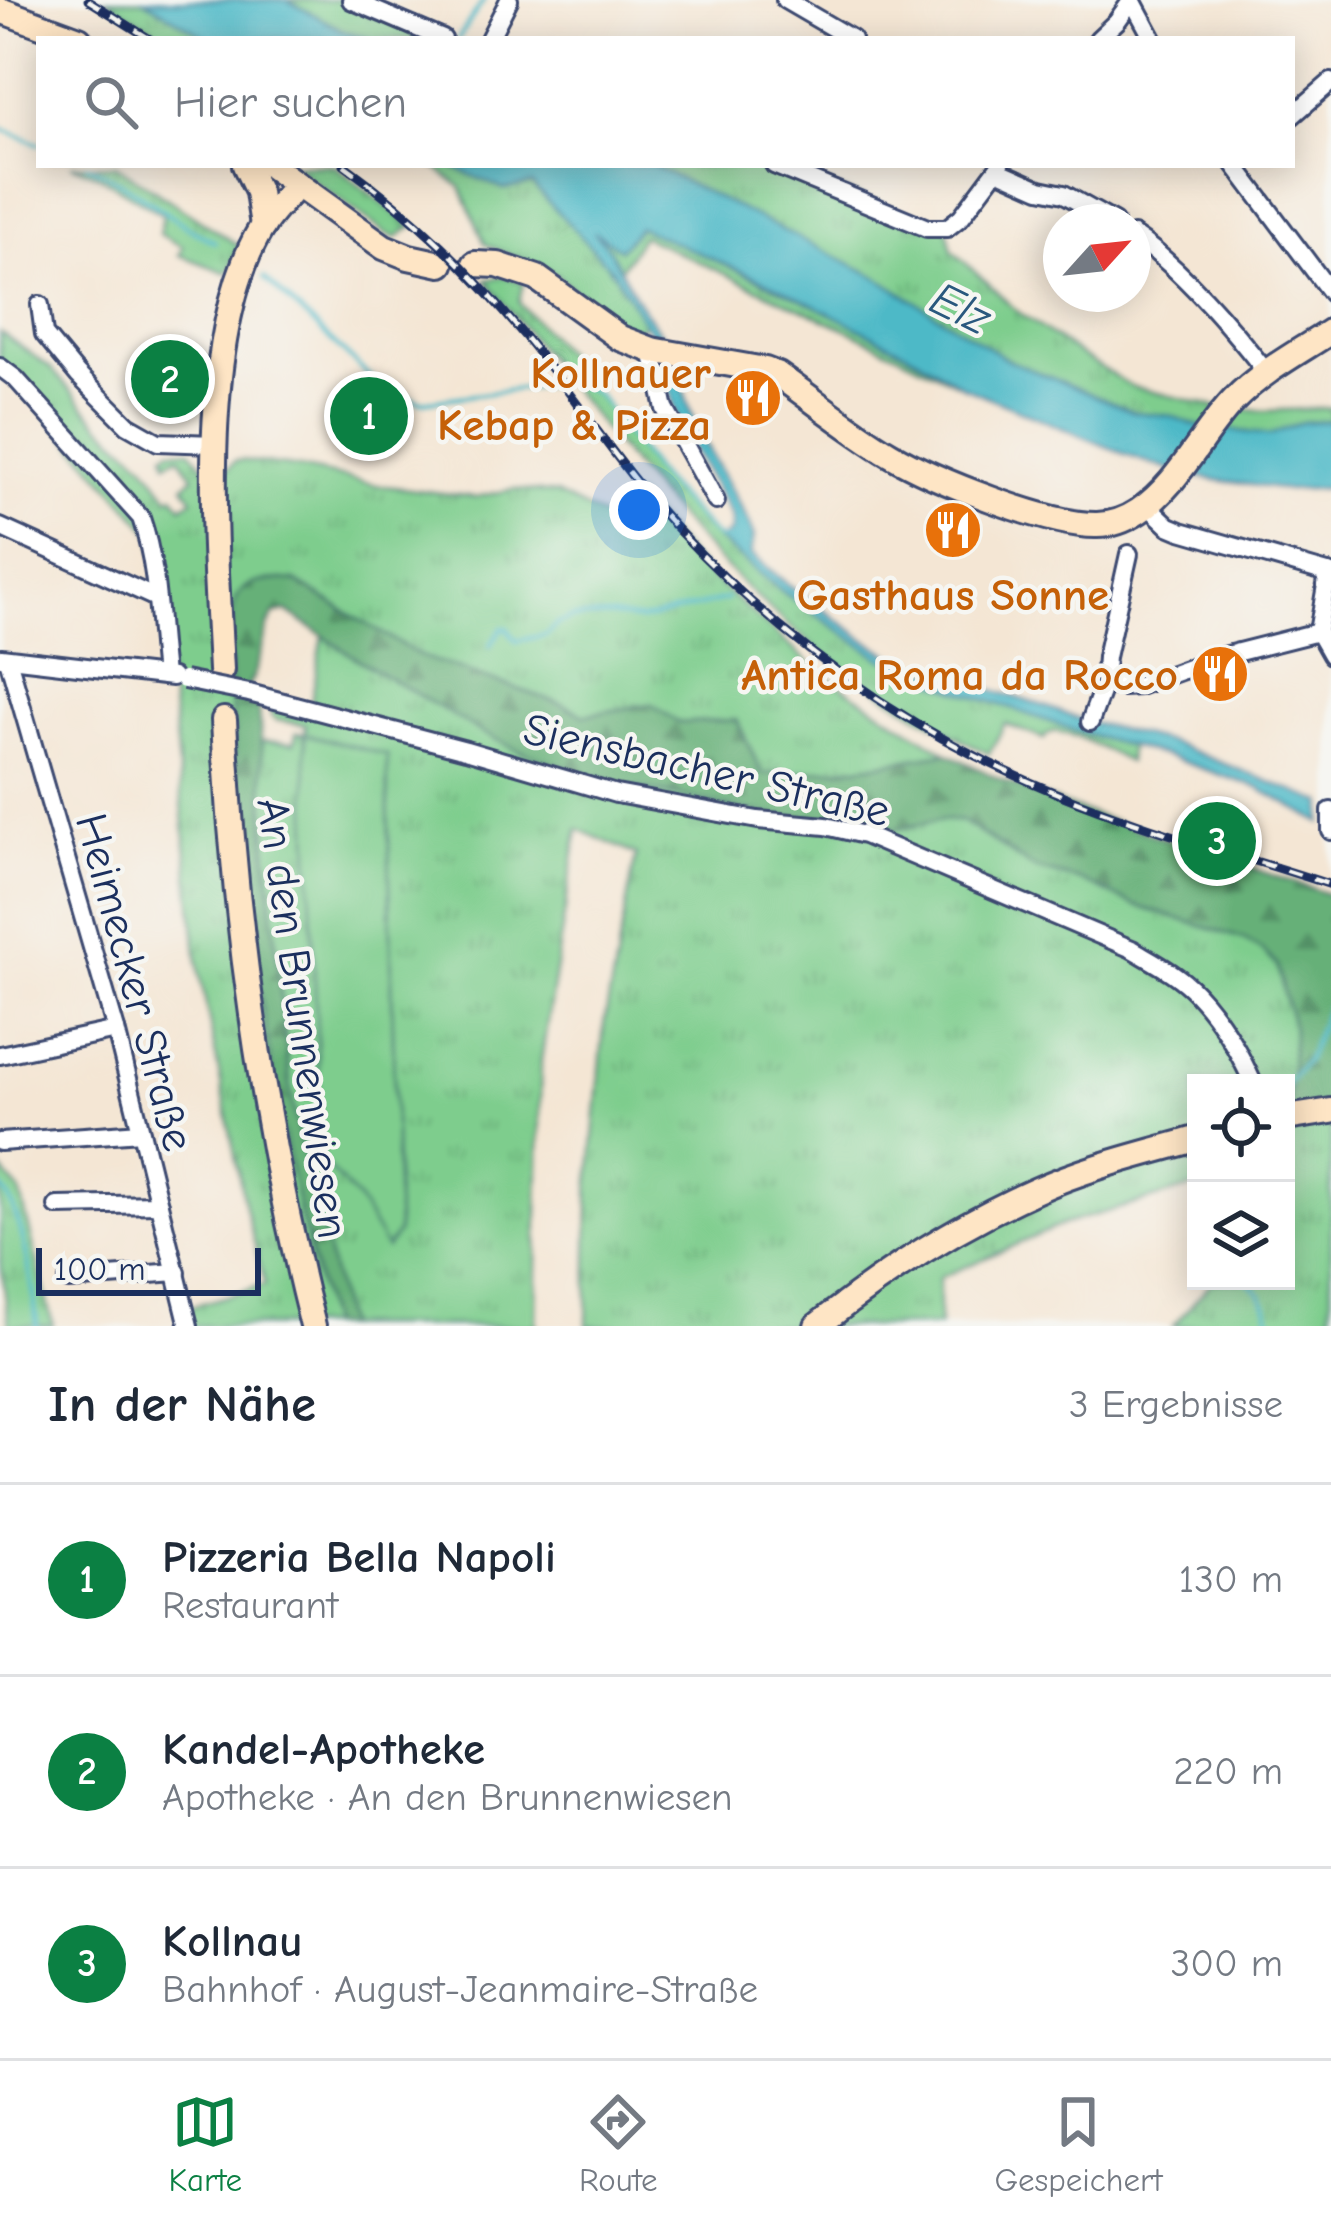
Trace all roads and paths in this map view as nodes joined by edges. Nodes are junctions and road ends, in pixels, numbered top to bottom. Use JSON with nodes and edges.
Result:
{"nodes":[{"id":1,"x":351,"y":0,"type":"edge"},
{"id":2,"x":509,"y":0,"type":"edge"},
{"id":3,"x":785,"y":0,"type":"edge"},
{"id":4,"x":1132,"y":0,"type":"edge"},
{"id":5,"x":0,"y":10,"type":"edge"},
{"id":6,"x":72,"y":36,"type":"edge"},
{"id":7,"x":435,"y":36,"type":"edge"},
{"id":8,"x":491,"y":36,"type":"edge"},
{"id":9,"x":847,"y":36,"type":"edge"},
{"id":10,"x":1101,"y":36,"type":"edge"},
{"id":11,"x":1151,"y":36,"type":"edge"},
{"id":12,"x":1331,"y":82,"type":"edge"},
{"id":13,"x":1295,"y":113,"type":"edge"},
{"id":14,"x":246,"y":168,"type":"edge"},
{"id":15,"x":274,"y":168,"type":"edge"},
{"id":16,"x":781,"y":168,"type":"edge"},
{"id":17,"x":998,"y":168,"type":"edge"},
{"id":18,"x":1237,"y":168,"type":"edge"},
{"id":19,"x":298,"y":185,"type":"junction"},
{"id":20,"x":1082,"y":204,"type":"edge"},
{"id":21,"x":262,"y":226,"type":"junction"},
{"id":22,"x":1151,"y":247,"type":"edge"},
{"id":23,"x":441,"y":263,"type":"dead end"},
{"id":24,"x":475,"y":264,"type":"dead end"},
{"id":25,"x":1331,"y":293,"type":"edge"},
{"id":26,"x":40,"y":305,"type":"dead end"},
{"id":27,"x":1326,"y":341,"type":"edge"},
{"id":28,"x":652,"y":350,"type":"junction"},
{"id":29,"x":0,"y":367,"type":"edge"},
{"id":30,"x":1267,"y":374,"type":"junction"},
{"id":31,"x":215,"y":444,"type":"junction"},
{"id":32,"x":716,"y":501,"type":"dead end"},
{"id":33,"x":1147,"y":505,"type":"junction"},
{"id":34,"x":0,"y":527,"type":"edge"},
{"id":35,"x":1129,"y":554,"type":"dead end"},
{"id":36,"x":1329,"y":574,"type":"edge"},
{"id":37,"x":156,"y":598,"type":"junction"},
{"id":38,"x":1318,"y":632,"type":"junction"},
{"id":39,"x":1331,"y":655,"type":"edge"},
{"id":40,"x":4,"y":658,"type":"edge"},
{"id":41,"x":221,"y":670,"type":"dead end"},
{"id":42,"x":164,"y":676,"type":"junction"},
{"id":43,"x":1104,"y":684,"type":"junction"},
{"id":44,"x":224,"y":720,"type":"dead end"},
{"id":45,"x":1090,"y":722,"type":"dead end"},
{"id":46,"x":1331,"y":811,"type":"edge"},
{"id":47,"x":1330,"y":829,"type":"edge"},
{"id":48,"x":116,"y":1030,"type":"junction"},
{"id":49,"x":0,"y":1055,"type":"edge"},
{"id":50,"x":1249,"y":1074,"type":"edge"},
{"id":51,"x":1331,"y":1112,"type":"edge"},
{"id":52,"x":1295,"y":1117,"type":"edge"},
{"id":53,"x":141,"y":1132,"type":"junction"},
{"id":54,"x":1187,"y":1141,"type":"edge"},
{"id":55,"x":0,"y":1142,"type":"edge"},
{"id":56,"x":159,"y":1204,"type":"junction"},
{"id":57,"x":57,"y":1206,"type":"dead end"},
{"id":58,"x":177,"y":1272,"type":"junction"},
{"id":59,"x":68,"y":1280,"type":"dead end"},
{"id":60,"x":189,"y":1326,"type":"edge"},
{"id":61,"x":313,"y":1326,"type":"edge"},
{"id":62,"x":818,"y":1326,"type":"edge"}],
"edges":[{"from":1,"to":7,"type":"street"},
{"from":2,"to":8,"type":"street"},
{"from":3,"to":9,"type":"street"},
{"from":4,"to":10,"type":"street"},
{"from":4,"to":11,"type":"street"},
{"from":5,"to":6,"type":"street"},
{"from":12,"to":13,"type":"street"},
{"from":14,"to":21,"type":"street"},
{"from":15,"to":19,"type":"street"},
{"from":16,"to":17,"type":"street"},
{"from":17,"to":20,"type":"street"},
{"from":18,"to":25,"type":"street"},
{"from":19,"to":21,"type":"street"},
{"from":19,"to":23,"type":"street"},
{"from":21,"to":31,"type":"street"},
{"from":22,"to":30,"type":"street"},
{"from":24,"to":28,"type":"street"},
{"from":26,"to":31,"type":"street"},
{"from":27,"to":30,"type":"street"},
{"from":28,"to":32,"type":"street"},
{"from":28,"to":33,"type":"street"},
{"from":29,"to":37,"type":"street"},
{"from":30,"to":33,"type":"street"},
{"from":31,"to":41,"type":"street"},
{"from":33,"to":36,"type":"street"},
{"from":34,"to":37,"type":"street"},
{"from":35,"to":43,"type":"street"},
{"from":36,"to":38,"type":"street"},
{"from":37,"to":42,"type":"street"},
{"from":38,"to":39,"type":"street"},
{"from":38,"to":43,"type":"street"},
{"from":40,"to":42,"type":"street","name":"Siensbacher Straße"},
{"from":40,"to":48,"type":"street","name":"Heimecker Straße"},
{"from":42,"to":50,"type":"street","name":"Siensbacher Straße","bridge":true},
{"from":43,"to":45,"type":"street"},
{"from":44,"to":61,"type":"street","name":"An den Brunnenwiesen"},
{"from":46,"to":47,"type":"street"},
{"from":48,"to":49,"type":"street"},
{"from":48,"to":53,"type":"street","name":"Heimecker Straße"},
{"from":51,"to":52,"type":"street"},
{"from":53,"to":55,"type":"street"},
{"from":53,"to":56,"type":"street","name":"Heimecker Straße"},
{"from":54,"to":62,"type":"street"},
{"from":56,"to":57,"type":"street"},
{"from":56,"to":58,"type":"street","name":"Heimecker Straße"},
{"from":58,"to":59,"type":"street"},
{"from":58,"to":60,"type":"street","name":"Heimecker Straße"}]}
